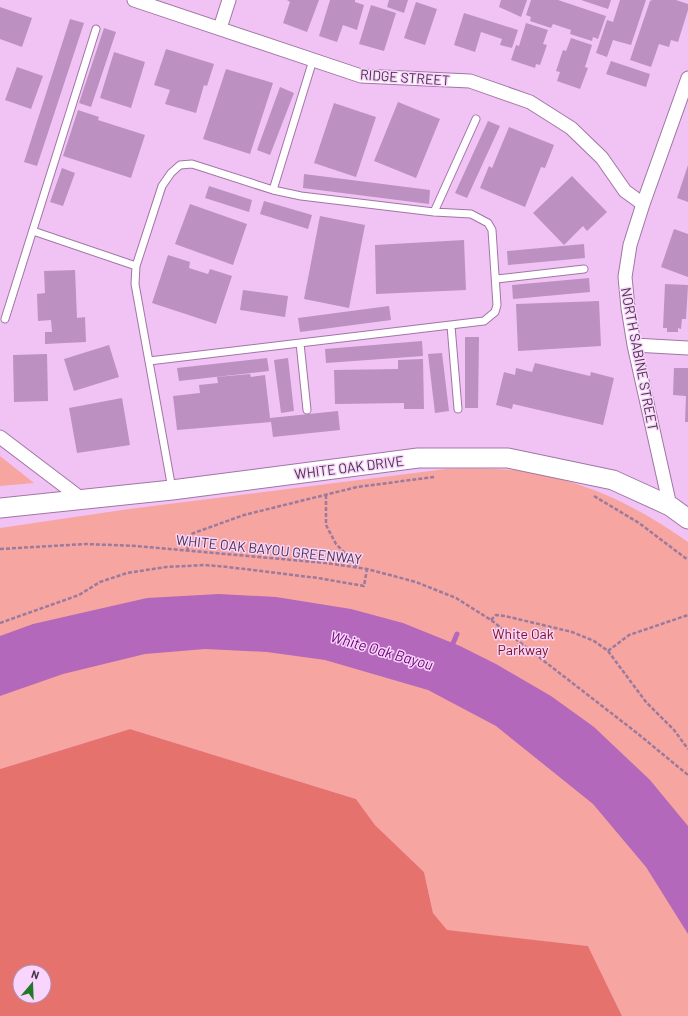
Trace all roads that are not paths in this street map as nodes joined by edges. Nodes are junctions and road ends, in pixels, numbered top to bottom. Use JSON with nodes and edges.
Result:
{"nodes":[{"id":1,"x":134,"y":0,"type":"edge"},
{"id":2,"x":229,"y":0,"type":"edge"},
{"id":3,"x":220,"y":28,"type":"junction"},
{"id":4,"x":96,"y":29,"type":"dead end"},
{"id":5,"x":314,"y":60,"type":"junction"},
{"id":6,"x":688,"y":78,"type":"edge"},
{"id":7,"x":476,"y":119,"type":"dead end"},
{"id":8,"x":272,"y":190,"type":"junction"},
{"id":9,"x":643,"y":204,"type":"junction"},
{"id":10,"x":434,"y":212,"type":"junction"},
{"id":11,"x":33,"y":231,"type":"junction"},
{"id":12,"x":136,"y":266,"type":"junction"},
{"id":13,"x":584,"y":269,"type":"dead end"},
{"id":14,"x":496,"y":279,"type":"junction"},
{"id":15,"x":5,"y":319,"type":"dead end"},
{"id":16,"x":451,"y":326,"type":"junction"},
{"id":17,"x":300,"y":343,"type":"junction"},
{"id":18,"x":634,"y":345,"type":"junction"},
{"id":19,"x":688,"y":348,"type":"edge"},
{"id":20,"x":149,"y":361,"type":"junction"},
{"id":21,"x":458,"y":409,"type":"dead end"},
{"id":22,"x":307,"y":410,"type":"dead end"},
{"id":23,"x":0,"y":437,"type":"edge"},
{"id":24,"x":172,"y":490,"type":"junction"},
{"id":25,"x":83,"y":500,"type":"junction"},
{"id":26,"x":670,"y":506,"type":"junction"},
{"id":27,"x":0,"y":508,"type":"edge"},
{"id":28,"x":688,"y":519,"type":"edge"}],
"edges":[{"from":1,"to":3,"type":"street","name":"RIDGE STREET"},
{"from":2,"to":3,"type":"street"},
{"from":3,"to":5,"type":"street","name":"RIDGE STREET"},
{"from":4,"to":11,"type":"lane"},
{"from":5,"to":8,"type":"lane"},
{"from":5,"to":9,"type":"street","name":"RIDGE STREET"},
{"from":6,"to":9,"type":"street","name":"NORTH SABINE STREET"},
{"from":7,"to":10,"type":"lane"},
{"from":8,"to":10,"type":"lane"},
{"from":8,"to":12,"type":"lane"},
{"from":9,"to":18,"type":"street","name":"NORTH SABINE STREET"},
{"from":10,"to":14,"type":"lane"},
{"from":11,"to":12,"type":"lane"},
{"from":11,"to":15,"type":"lane"},
{"from":12,"to":20,"type":"lane"},
{"from":13,"to":14,"type":"lane"},
{"from":14,"to":16,"type":"lane"},
{"from":16,"to":17,"type":"lane"},
{"from":16,"to":21,"type":"lane"},
{"from":17,"to":20,"type":"lane"},
{"from":17,"to":22,"type":"lane"},
{"from":18,"to":19,"type":"street"},
{"from":18,"to":26,"type":"street","name":"NORTH SABINE STREET"},
{"from":20,"to":24,"type":"lane"},
{"from":23,"to":25,"type":"street"},
{"from":24,"to":25,"type":"main road","name":"WHITE OAK DRIVE"},
{"from":24,"to":26,"type":"main road","name":"WHITE OAK DRIVE"},
{"from":25,"to":27,"type":"main road","name":"WHITE OAK DRIVE"},
{"from":26,"to":28,"type":"main road","name":"WHITE OAK DRIVE"}]}
